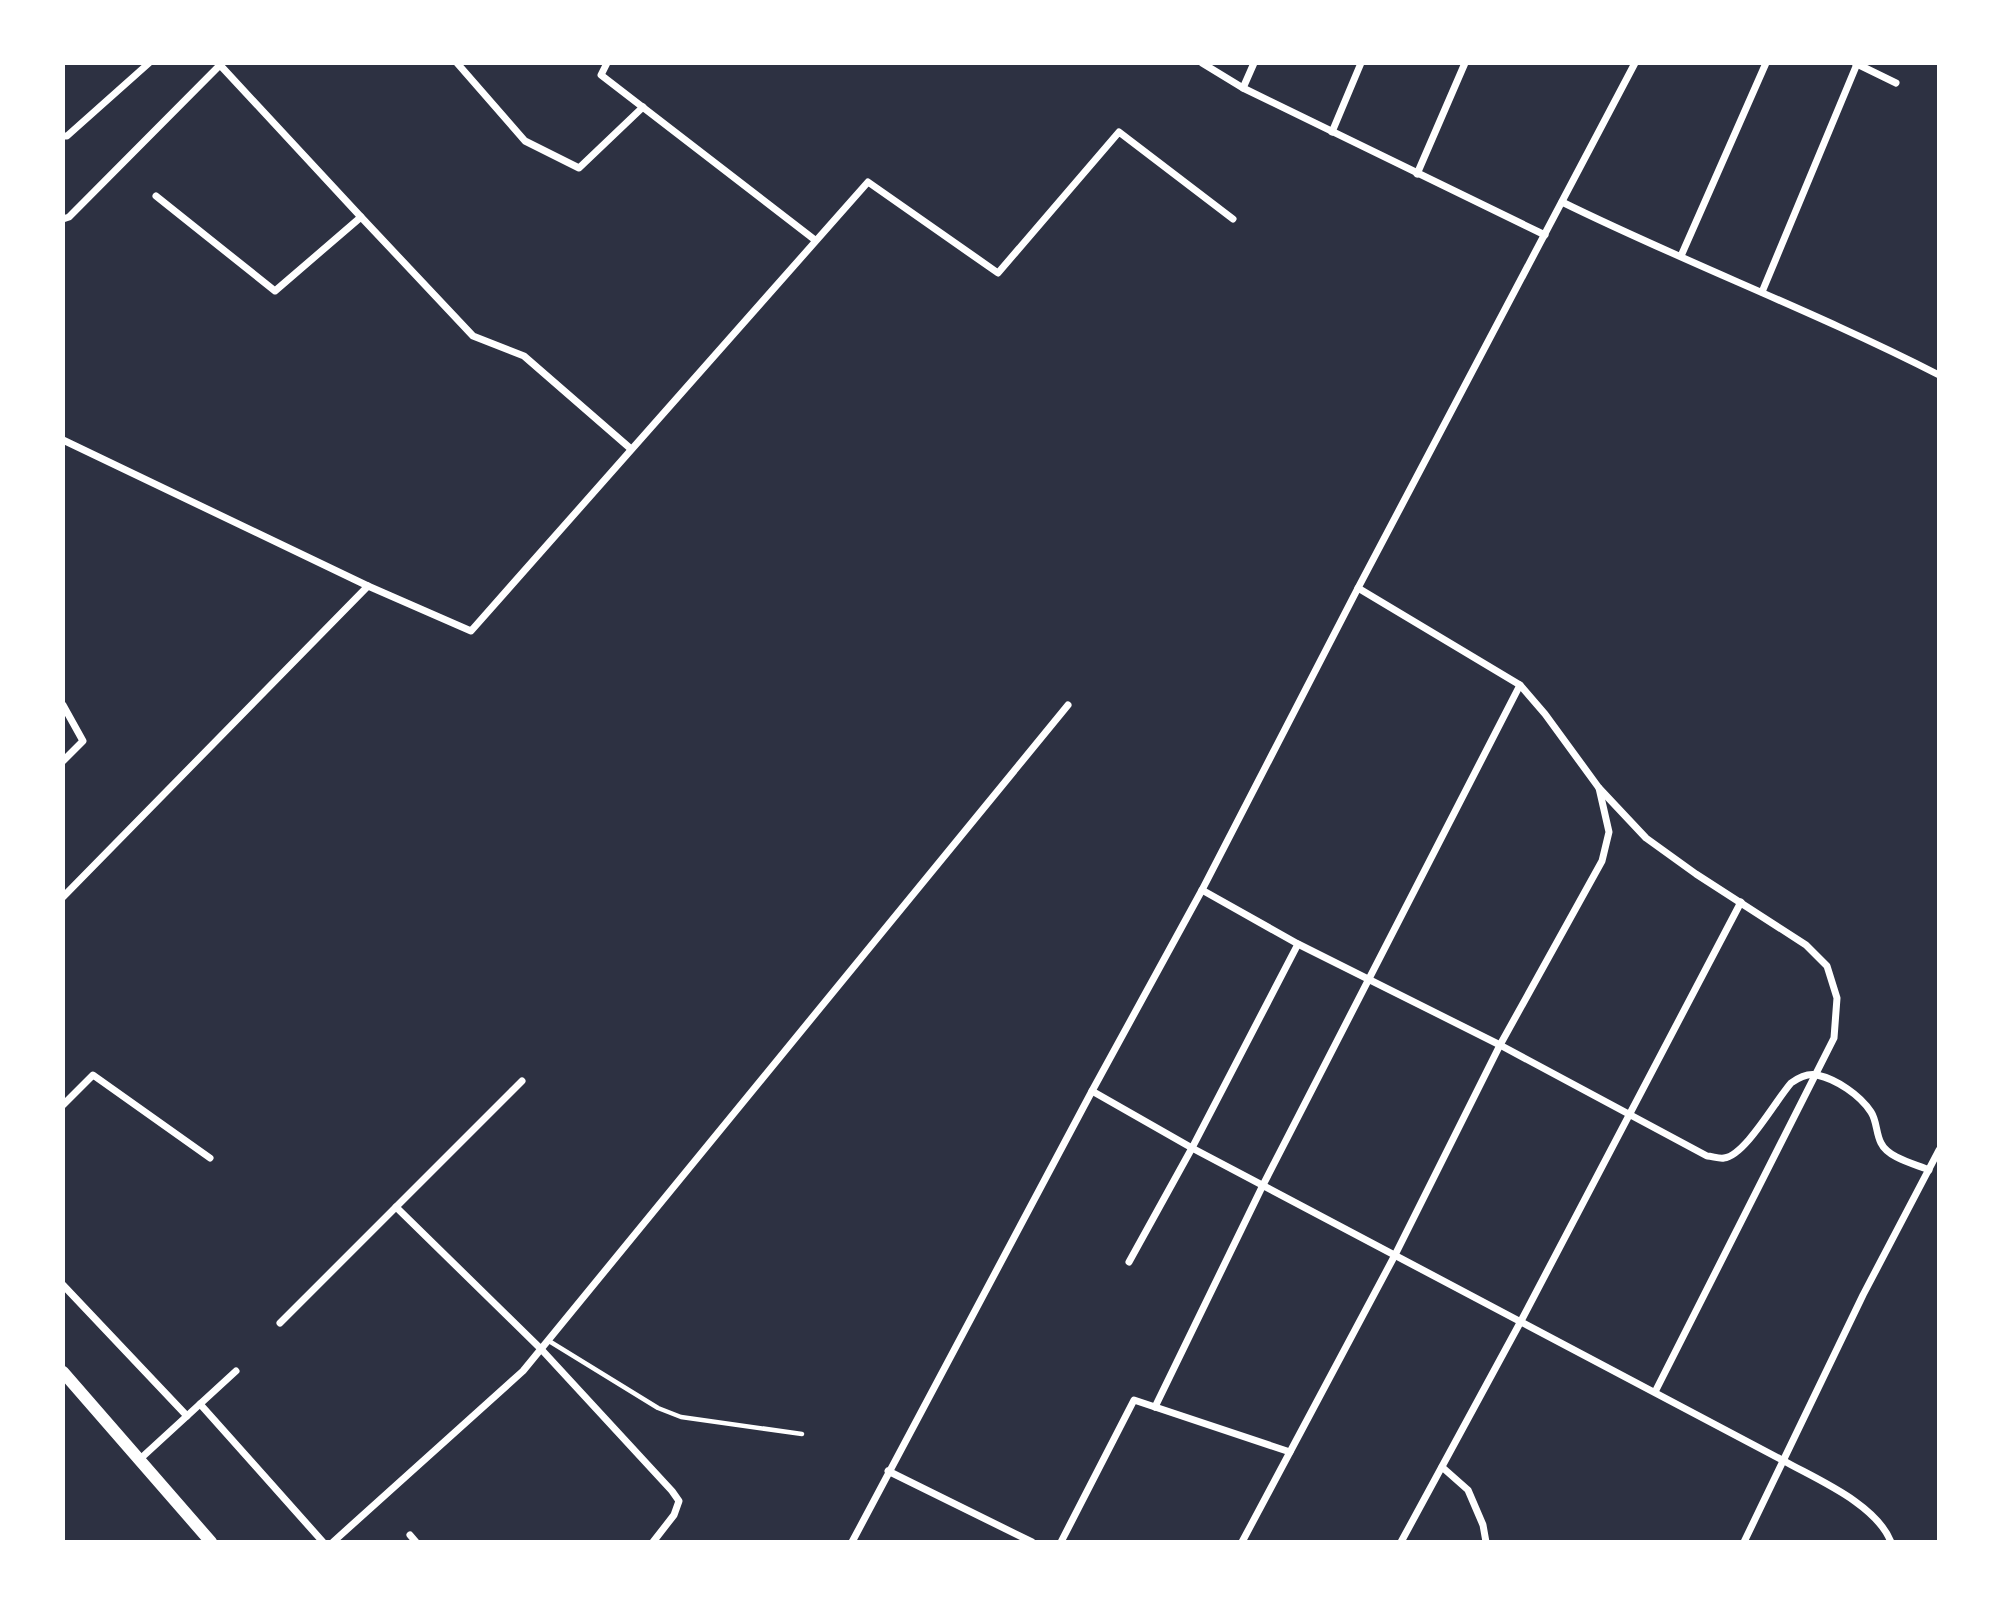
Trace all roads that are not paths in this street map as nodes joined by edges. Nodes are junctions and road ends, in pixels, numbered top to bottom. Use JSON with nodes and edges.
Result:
{"nodes":[{"id":1,"x":149,"y":63,"type":"edge"},
{"id":2,"x":457,"y":63,"type":"edge"},
{"id":3,"x":607,"y":63,"type":"edge"},
{"id":4,"x":1202,"y":63,"type":"edge"},
{"id":5,"x":1254,"y":63,"type":"edge"},
{"id":6,"x":1361,"y":63,"type":"edge"},
{"id":7,"x":1465,"y":63,"type":"edge"},
{"id":8,"x":1635,"y":63,"type":"edge"},
{"id":9,"x":1766,"y":63,"type":"edge"},
{"id":10,"x":221,"y":64,"type":"edge"},
{"id":11,"x":1855,"y":64,"type":"edge"},
{"id":12,"x":1896,"y":83,"type":"dead end"},
{"id":13,"x":1243,"y":88,"type":"junction"},
{"id":14,"x":643,"y":107,"type":"junction"},
{"id":15,"x":1332,"y":132,"type":"junction"},
{"id":16,"x":63,"y":136,"type":"edge"},
{"id":17,"x":1416,"y":174,"type":"junction"},
{"id":18,"x":156,"y":196,"type":"dead end"},
{"id":19,"x":1562,"y":202,"type":"junction"},
{"id":20,"x":361,"y":216,"type":"junction"},
{"id":21,"x":63,"y":219,"type":"edge"},
{"id":22,"x":1233,"y":219,"type":"dead end"},
{"id":23,"x":1545,"y":235,"type":"junction"},
{"id":24,"x":815,"y":240,"type":"junction"},
{"id":25,"x":1681,"y":256,"type":"junction"},
{"id":26,"x":1762,"y":292,"type":"junction"},
{"id":27,"x":1939,"y":375,"type":"edge"},
{"id":28,"x":63,"y":440,"type":"edge"},
{"id":29,"x":631,"y":449,"type":"junction"},
{"id":30,"x":368,"y":586,"type":"junction"},
{"id":31,"x":1358,"y":588,"type":"junction"},
{"id":32,"x":1520,"y":685,"type":"junction"},
{"id":33,"x":63,"y":705,"type":"edge"},
{"id":34,"x":1068,"y":705,"type":"dead end"},
{"id":35,"x":63,"y":761,"type":"edge"},
{"id":36,"x":1599,"y":788,"type":"junction"},
{"id":37,"x":1202,"y":890,"type":"junction"},
{"id":38,"x":63,"y":897,"type":"edge"},
{"id":39,"x":1741,"y":902,"type":"junction"},
{"id":40,"x":1298,"y":944,"type":"junction"},
{"id":41,"x":1370,"y":979,"type":"junction"},
{"id":42,"x":1500,"y":1045,"type":"junction"},
{"id":43,"x":1815,"y":1074,"type":"junction"},
{"id":44,"x":522,"y":1081,"type":"dead end"},
{"id":45,"x":1092,"y":1091,"type":"junction"},
{"id":46,"x":63,"y":1105,"type":"edge"},
{"id":47,"x":1629,"y":1113,"type":"junction"},
{"id":48,"x":1192,"y":1148,"type":"junction"},
{"id":49,"x":1939,"y":1150,"type":"edge"},
{"id":50,"x":210,"y":1158,"type":"dead end"},
{"id":51,"x":1928,"y":1170,"type":"junction"},
{"id":52,"x":1263,"y":1185,"type":"junction"},
{"id":53,"x":396,"y":1207,"type":"junction"},
{"id":54,"x":1395,"y":1255,"type":"junction"},
{"id":55,"x":1129,"y":1262,"type":"dead end"},
{"id":56,"x":63,"y":1286,"type":"edge"},
{"id":57,"x":1521,"y":1321,"type":"junction"},
{"id":58,"x":279,"y":1323,"type":"dead end"},
{"id":59,"x":548,"y":1340,"type":"junction"},
{"id":60,"x":541,"y":1349,"type":"junction"},
{"id":61,"x":236,"y":1371,"type":"dead end"},
{"id":62,"x":63,"y":1372,"type":"edge"},
{"id":63,"x":1655,"y":1392,"type":"junction"},
{"id":64,"x":200,"y":1404,"type":"junction"},
{"id":65,"x":1155,"y":1407,"type":"junction"},
{"id":66,"x":187,"y":1416,"type":"junction"},
{"id":67,"x":802,"y":1434,"type":"dead end"},
{"id":68,"x":1290,"y":1452,"type":"junction"},
{"id":69,"x":139,"y":1460,"type":"junction"},
{"id":70,"x":1784,"y":1461,"type":"junction"},
{"id":71,"x":1442,"y":1466,"type":"junction"},
{"id":72,"x":888,"y":1471,"type":"junction"},
{"id":73,"x":410,"y":1535,"type":"dead end"},
{"id":74,"x":1403,"y":1541,"type":"edge"},
{"id":75,"x":211,"y":1542,"type":"edge"},
{"id":76,"x":323,"y":1542,"type":"edge"},
{"id":77,"x":333,"y":1542,"type":"edge"},
{"id":78,"x":416,"y":1542,"type":"edge"},
{"id":79,"x":653,"y":1542,"type":"edge"},
{"id":80,"x":852,"y":1542,"type":"edge"},
{"id":81,"x":1032,"y":1542,"type":"edge"},
{"id":82,"x":1061,"y":1542,"type":"edge"},
{"id":83,"x":1242,"y":1542,"type":"edge"},
{"id":84,"x":1486,"y":1542,"type":"edge"},
{"id":85,"x":1745,"y":1542,"type":"edge"},
{"id":86,"x":1891,"y":1542,"type":"edge"}],
"edges":[{"from":1,"to":16,"type":"street"},
{"from":2,"to":14,"type":"street"},
{"from":3,"to":14,"type":"street"},
{"from":4,"to":13,"type":"street"},
{"from":5,"to":13,"type":"street"},
{"from":6,"to":15,"type":"street"},
{"from":7,"to":17,"type":"street"},
{"from":8,"to":19,"type":"street"},
{"from":9,"to":25,"type":"street"},
{"from":10,"to":20,"type":"street"},
{"from":10,"to":21,"type":"street"},
{"from":11,"to":12,"type":"street"},
{"from":11,"to":26,"type":"street"},
{"from":13,"to":15,"type":"street"},
{"from":14,"to":24,"type":"street"},
{"from":15,"to":17,"type":"street"},
{"from":17,"to":23,"type":"street"},
{"from":18,"to":20,"type":"street"},
{"from":19,"to":23,"type":"street"},
{"from":19,"to":25,"type":"street"},
{"from":20,"to":29,"type":"street"},
{"from":22,"to":24,"type":"street"},
{"from":23,"to":31,"type":"street"},
{"from":24,"to":29,"type":"street"},
{"from":25,"to":26,"type":"street"},
{"from":26,"to":27,"type":"street"},
{"from":28,"to":30,"type":"street"},
{"from":29,"to":30,"type":"street"},
{"from":30,"to":38,"type":"street"},
{"from":31,"to":32,"type":"street"},
{"from":31,"to":37,"type":"street"},
{"from":32,"to":36,"type":"street"},
{"from":32,"to":41,"type":"street"},
{"from":33,"to":35,"type":"street"},
{"from":34,"to":59,"type":"street"},
{"from":36,"to":39,"type":"street"},
{"from":36,"to":42,"type":"street"},
{"from":37,"to":40,"type":"street"},
{"from":37,"to":45,"type":"street"},
{"from":39,"to":43,"type":"street"},
{"from":39,"to":47,"type":"street"},
{"from":40,"to":41,"type":"street"},
{"from":40,"to":48,"type":"street"},
{"from":41,"to":42,"type":"street"},
{"from":41,"to":52,"type":"street"},
{"from":42,"to":47,"type":"street"},
{"from":42,"to":54,"type":"street"},
{"from":43,"to":47,"type":"street"},
{"from":43,"to":51,"type":"street"},
{"from":43,"to":63,"type":"street"},
{"from":44,"to":53,"type":"street"},
{"from":45,"to":48,"type":"street"},
{"from":45,"to":72,"type":"street"},
{"from":46,"to":50,"type":"street"},
{"from":47,"to":57,"type":"street"},
{"from":48,"to":52,"type":"street"},
{"from":48,"to":55,"type":"street"},
{"from":49,"to":51,"type":"street"},
{"from":51,"to":70,"type":"street"},
{"from":52,"to":54,"type":"street"},
{"from":52,"to":65,"type":"street"},
{"from":53,"to":58,"type":"street"},
{"from":53,"to":60,"type":"street"},
{"from":54,"to":57,"type":"street"},
{"from":54,"to":68,"type":"street"},
{"from":56,"to":66,"type":"street"},
{"from":57,"to":63,"type":"street"},
{"from":57,"to":71,"type":"street"},
{"from":59,"to":60,"type":"street"},
{"from":59,"to":67,"type":"lane"},
{"from":60,"to":77,"type":"street"},
{"from":60,"to":79,"type":"street"},
{"from":61,"to":64,"type":"street"},
{"from":62,"to":69,"type":"main road"},
{"from":63,"to":70,"type":"street"},
{"from":64,"to":66,"type":"street"},
{"from":64,"to":76,"type":"street"},
{"from":65,"to":68,"type":"street"},
{"from":65,"to":82,"type":"street"},
{"from":66,"to":69,"type":"street"},
{"from":68,"to":83,"type":"street"},
{"from":69,"to":75,"type":"main road"},
{"from":70,"to":85,"type":"street"},
{"from":70,"to":86,"type":"street"},
{"from":71,"to":74,"type":"street"},
{"from":71,"to":84,"type":"street"},
{"from":72,"to":80,"type":"street"},
{"from":72,"to":81,"type":"street"},
{"from":73,"to":78,"type":"street"}]}
